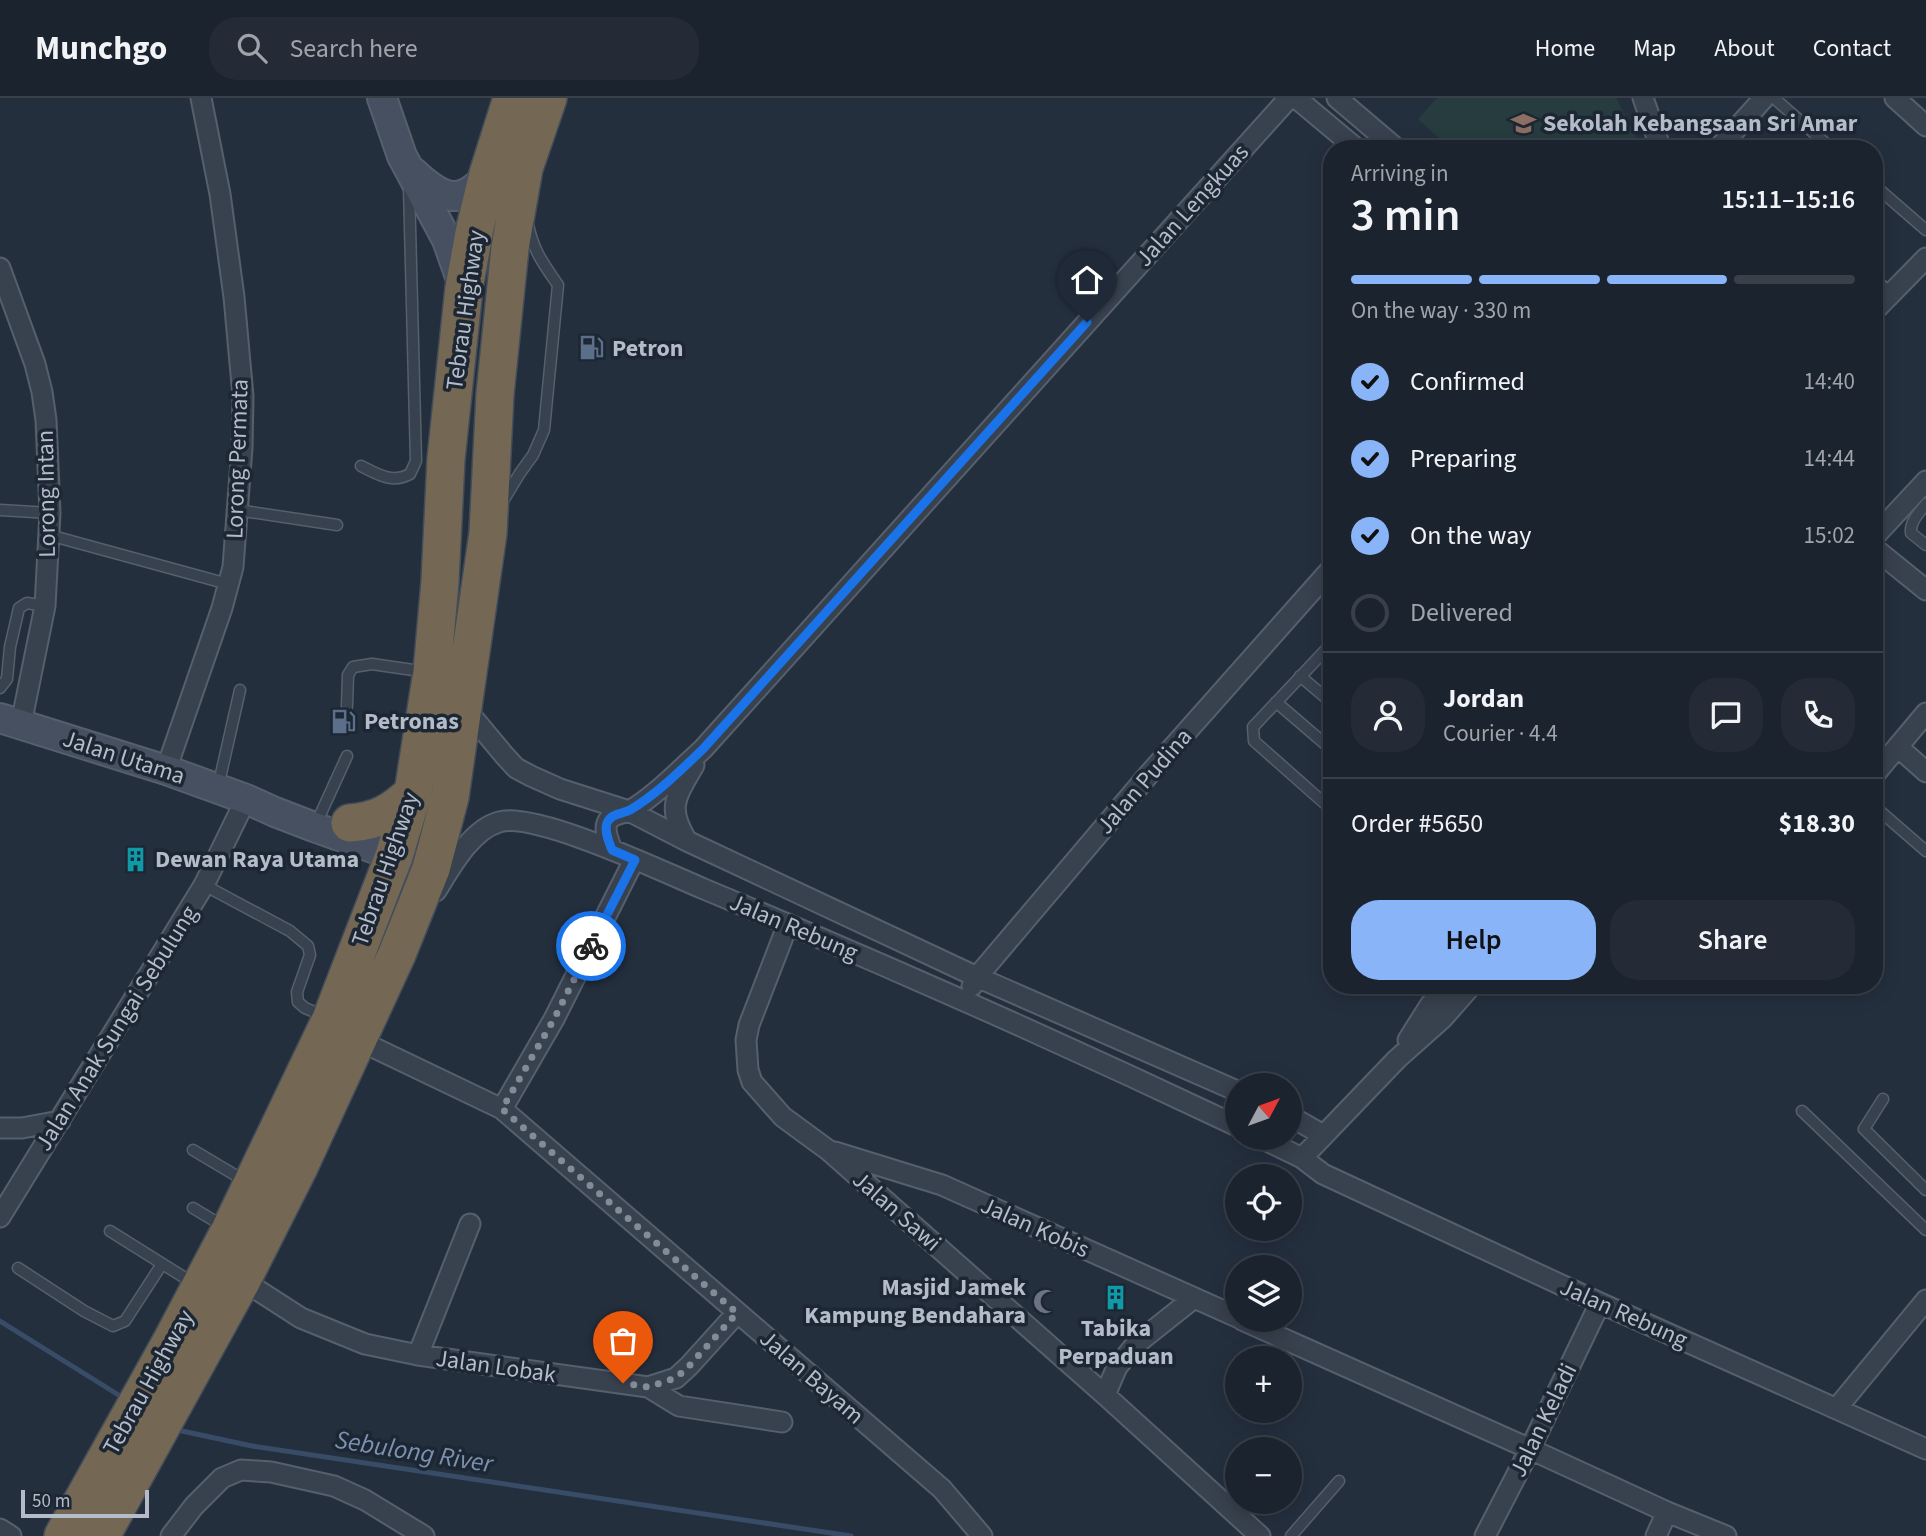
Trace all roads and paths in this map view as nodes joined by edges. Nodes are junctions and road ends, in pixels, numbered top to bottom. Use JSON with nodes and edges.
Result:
{"nodes":[{"id":1,"x":201,"y":98,"type":"edge"},
{"id":2,"x":382,"y":98,"type":"edge"},
{"id":3,"x":548,"y":98,"type":"edge"},
{"id":4,"x":1289,"y":98,"type":"edge"},
{"id":5,"x":1296,"y":98,"type":"edge"},
{"id":6,"x":1337,"y":98,"type":"edge"},
{"id":7,"x":1643,"y":98,"type":"edge"},
{"id":8,"x":1764,"y":98,"type":"edge"},
{"id":9,"x":1774,"y":98,"type":"edge"},
{"id":10,"x":1895,"y":98,"type":"edge"},
{"id":11,"x":507,"y":102,"type":"edge"},
{"id":12,"x":1926,"y":126,"type":"edge"},
{"id":13,"x":1346,"y":140,"type":"edge"},
{"id":14,"x":1386,"y":140,"type":"edge"},
{"id":15,"x":1658,"y":140,"type":"edge"},
{"id":16,"x":1726,"y":140,"type":"edge"},
{"id":17,"x":1822,"y":140,"type":"edge"},
{"id":18,"x":408,"y":168,"type":"junction"},
{"id":19,"x":524,"y":168,"type":"junction"},
{"id":20,"x":488,"y":174,"type":"junction"},
{"id":21,"x":1883,"y":193,"type":"edge"},
{"id":22,"x":437,"y":222,"type":"junction"},
{"id":23,"x":1926,"y":230,"type":"edge"},
{"id":24,"x":410,"y":232,"type":"junction"},
{"id":25,"x":1926,"y":258,"type":"edge"},
{"id":26,"x":0,"y":268,"type":"edge"},
{"id":27,"x":464,"y":288,"type":"junction"},
{"id":28,"x":1883,"y":295,"type":"edge"},
{"id":29,"x":361,"y":466,"type":"dead end"},
{"id":30,"x":1926,"y":481,"type":"edge"},
{"id":31,"x":1926,"y":504,"type":"edge"},
{"id":32,"x":0,"y":510,"type":"edge"},
{"id":33,"x":237,"y":510,"type":"junction"},
{"id":34,"x":50,"y":513,"type":"junction"},
{"id":35,"x":337,"y":525,"type":"dead end"},
{"id":36,"x":1883,"y":527,"type":"edge"},
{"id":37,"x":488,"y":533,"type":"junction"},
{"id":38,"x":49,"y":535,"type":"junction"},
{"id":39,"x":1926,"y":545,"type":"edge"},
{"id":40,"x":1883,"y":555,"type":"edge"},
{"id":41,"x":1323,"y":578,"type":"edge"},
{"id":42,"x":440,"y":582,"type":"junction"},
{"id":43,"x":228,"y":584,"type":"junction"},
{"id":44,"x":481,"y":588,"type":"junction"},
{"id":45,"x":1926,"y":590,"type":"edge"},
{"id":46,"x":45,"y":606,"type":"junction"},
{"id":47,"x":1323,"y":652,"type":"edge"},
{"id":48,"x":432,"y":672,"type":"junction"},
{"id":49,"x":1300,"y":676,"type":"junction"},
{"id":50,"x":0,"y":688,"type":"edge"},
{"id":51,"x":240,"y":690,"type":"dead end"},
{"id":52,"x":1323,"y":695,"type":"edge"},
{"id":53,"x":1276,"y":702,"type":"junction"},
{"id":54,"x":347,"y":706,"type":"dead end"},
{"id":55,"x":464,"y":707,"type":"junction"},
{"id":56,"x":1926,"y":713,"type":"edge"},
{"id":57,"x":11,"y":721,"type":"edge"},
{"id":58,"x":1323,"y":742,"type":"edge"},
{"id":59,"x":1898,"y":747,"type":"junction"},
{"id":60,"x":703,"y":749,"type":"junction"},
{"id":61,"x":347,"y":756,"type":"dead end"},
{"id":62,"x":1883,"y":764,"type":"edge"},
{"id":63,"x":166,"y":770,"type":"junction"},
{"id":64,"x":1926,"y":772,"type":"edge"},
{"id":65,"x":218,"y":788,"type":"junction"},
{"id":66,"x":413,"y":793,"type":"junction"},
{"id":67,"x":246,"y":799,"type":"junction"},
{"id":68,"x":1323,"y":802,"type":"edge"},
{"id":69,"x":629,"y":811,"type":"junction"},
{"id":70,"x":1883,"y":814,"type":"edge"},
{"id":71,"x":328,"y":821,"type":"junction"},
{"id":72,"x":687,"y":841,"type":"junction"},
{"id":73,"x":397,"y":845,"type":"junction"},
{"id":74,"x":612,"y":850,"type":"junction"},
{"id":75,"x":1926,"y":851,"type":"edge"},
{"id":76,"x":435,"y":855,"type":"junction"},
{"id":77,"x":635,"y":860,"type":"junction"},
{"id":78,"x":204,"y":885,"type":"junction"},
{"id":79,"x":788,"y":924,"type":"junction"},
{"id":80,"x":397,"y":954,"type":"junction"},
{"id":81,"x":977,"y":977,"type":"junction"},
{"id":82,"x":1440,"y":994,"type":"edge"},
{"id":83,"x":1464,"y":994,"type":"edge"},
{"id":84,"x":965,"y":1001,"type":"junction"},
{"id":85,"x":345,"y":1030,"type":"junction"},
{"id":86,"x":1397,"y":1059,"type":"junction"},
{"id":87,"x":1225,"y":1086,"type":"edge"},
{"id":88,"x":1883,"y":1099,"type":"dead end"},
{"id":89,"x":502,"y":1109,"type":"junction"},
{"id":90,"x":1802,"y":1111,"type":"dead end"},
{"id":91,"x":1225,"y":1120,"type":"edge"},
{"id":92,"x":60,"y":1121,"type":"junction"},
{"id":93,"x":1302,"y":1123,"type":"edge"},
{"id":94,"x":0,"y":1128,"type":"edge"},
{"id":95,"x":1323,"y":1135,"type":"junction"},
{"id":96,"x":192,"y":1150,"type":"dead end"},
{"id":97,"x":828,"y":1150,"type":"junction"},
{"id":98,"x":1286,"y":1150,"type":"edge"},
{"id":99,"x":1302,"y":1158,"type":"junction"},
{"id":100,"x":1323,"y":1174,"type":"junction"},
{"id":101,"x":252,"y":1185,"type":"junction"},
{"id":102,"x":1926,"y":1190,"type":"edge"},
{"id":103,"x":192,"y":1208,"type":"dead end"},
{"id":104,"x":0,"y":1217,"type":"edge"},
{"id":105,"x":470,"y":1224,"type":"dead end"},
{"id":106,"x":230,"y":1230,"type":"junction"},
{"id":107,"x":1926,"y":1230,"type":"edge"},
{"id":108,"x":110,"y":1231,"type":"dead end"},
{"id":109,"x":162,"y":1264,"type":"junction"},
{"id":110,"x":18,"y":1268,"type":"dead end"},
{"id":111,"x":242,"y":1280,"type":"junction"},
{"id":112,"x":200,"y":1287,"type":"junction"},
{"id":113,"x":1194,"y":1298,"type":"junction"},
{"id":114,"x":1925,"y":1302,"type":"edge"},
{"id":115,"x":1600,"y":1303,"type":"junction"},
{"id":116,"x":1225,"y":1311,"type":"edge"},
{"id":117,"x":737,"y":1313,"type":"junction"},
{"id":118,"x":1271,"y":1332,"type":"edge"},
{"id":119,"x":184,"y":1351,"type":"junction"},
{"id":120,"x":418,"y":1355,"type":"junction"},
{"id":121,"x":648,"y":1387,"type":"junction"},
{"id":122,"x":1105,"y":1395,"type":"junction"},
{"id":123,"x":1837,"y":1408,"type":"junction"},
{"id":124,"x":782,"y":1422,"type":"dead end"},
{"id":125,"x":1530,"y":1449,"type":"junction"},
{"id":126,"x":1926,"y":1449,"type":"edge"},
{"id":127,"x":119,"y":1470,"type":"junction"},
{"id":128,"x":1339,"y":1481,"type":"dead end"},
{"id":129,"x":1667,"y":1512,"type":"junction"},
{"id":130,"x":0,"y":1529,"type":"edge"},
{"id":131,"x":11,"y":1536,"type":"edge"},
{"id":132,"x":63,"y":1536,"type":"edge"},
{"id":133,"x":102,"y":1536,"type":"edge"},
{"id":134,"x":171,"y":1536,"type":"edge"},
{"id":135,"x":424,"y":1536,"type":"edge"},
{"id":136,"x":982,"y":1536,"type":"edge"},
{"id":137,"x":1260,"y":1536,"type":"edge"},
{"id":138,"x":1291,"y":1536,"type":"edge"},
{"id":139,"x":1485,"y":1536,"type":"edge"},
{"id":140,"x":1656,"y":1536,"type":"edge"},
{"id":141,"x":1726,"y":1536,"type":"edge"}],
"edges":[{"from":1,"to":33,"type":"street","name":"Lorong Permata"},
{"from":2,"to":18,"type":"street"},
{"from":3,"to":19,"type":"highway","name":"Tebrau Highway"},
{"from":4,"to":60,"type":"street","name":"Jalan Lengkuas"},
{"from":5,"to":13,"type":"street"},
{"from":6,"to":14,"type":"street"},
{"from":7,"to":15,"type":"street"},
{"from":8,"to":16,"type":"street"},
{"from":9,"to":17,"type":"lane"},
{"from":10,"to":12,"type":"street"},
{"from":11,"to":20,"type":"highway","name":"Tebrau Highway"},
{"from":18,"to":20,"type":"street"},
{"from":18,"to":22,"type":"street"},
{"from":18,"to":24,"type":"lane"},
{"from":19,"to":37,"type":"highway","name":"Tebrau Highway"},
{"from":19,"to":37,"type":"lane"},
{"from":20,"to":27,"type":"highway","name":"Tebrau Highway"},
{"from":21,"to":23,"type":"lane"},
{"from":22,"to":24,"type":"lane"},
{"from":22,"to":27,"type":"street"},
{"from":24,"to":29,"type":"lane"},
{"from":25,"to":28,"type":"street"},
{"from":26,"to":34,"type":"street","name":"Lorong Intan"},
{"from":27,"to":42,"type":"highway","name":"Tebrau Highway"},
{"from":30,"to":36,"type":"street"},
{"from":31,"to":39,"type":"lane"},
{"from":32,"to":34,"type":"lane"},
{"from":33,"to":35,"type":"lane"},
{"from":33,"to":43,"type":"street","name":"Lorong Permata"},
{"from":34,"to":38,"type":"street","name":"Lorong Intan"},
{"from":37,"to":44,"type":"highway","name":"Tebrau Highway"},
{"from":38,"to":43,"type":"lane"},
{"from":38,"to":46,"type":"street","name":"Lorong Intan"},
{"from":40,"to":45,"type":"street"},
{"from":41,"to":81,"type":"street","name":"Jalan Pudina"},
{"from":42,"to":44,"type":"highway"},
{"from":42,"to":48,"type":"highway","name":"Tebrau Highway"},
{"from":43,"to":63,"type":"street","name":"Lorong Permata"},
{"from":44,"to":55,"type":"highway","name":"Tebrau Highway"},
{"from":46,"to":50,"type":"lane"},
{"from":46,"to":57,"type":"street","name":"Lorong Intan"},
{"from":47,"to":49,"type":"lane"},
{"from":48,"to":54,"type":"lane"},
{"from":48,"to":66,"type":"highway","name":"Tebrau Highway"},
{"from":49,"to":52,"type":"lane"},
{"from":49,"to":53,"type":"lane"},
{"from":51,"to":65,"type":"lane"},
{"from":53,"to":58,"type":"lane"},
{"from":53,"to":68,"type":"lane"},
{"from":55,"to":69,"type":"street","name":"Jalan Rebung"},
{"from":55,"to":76,"type":"highway","name":"Tebrau Highway"},
{"from":56,"to":59,"type":"street"},
{"from":57,"to":63,"type":"street","name":"Jalan Utama"},
{"from":59,"to":62,"type":"street"},
{"from":59,"to":64,"type":"street"},
{"from":60,"to":69,"type":"street","name":"Jalan Lengkuas"},
{"from":60,"to":72,"type":"street","name":"Jalan Lengkuas"},
{"from":61,"to":71,"type":"lane"},
{"from":63,"to":65,"type":"street","name":"Jalan Utama"},
{"from":65,"to":67,"type":"street","name":"Jalan Utama"},
{"from":66,"to":71,"type":"highway"},
{"from":66,"to":73,"type":"highway","name":"Tebrau Highway"},
{"from":67,"to":71,"type":"street","name":"Jalan Utama"},
{"from":67,"to":78,"type":"street","name":"Jalan Anak Sungai Sebulung"},
{"from":69,"to":72,"type":"street","name":"Jalan Rebung"},
{"from":69,"to":74,"type":"street","name":"Jalan Lengkuas"},
{"from":70,"to":75,"type":"lane"},
{"from":71,"to":73,"type":"street","name":"Jalan Utama"},
{"from":72,"to":81,"type":"street","name":"Jalan Rebung"},
{"from":73,"to":76,"type":"street","name":"Jalan Utama"},
{"from":73,"to":85,"type":"highway","name":"Tebrau Highway"},
{"from":74,"to":77,"type":"street","name":"Jalan Rebung"},
{"from":74,"to":80,"type":"street","name":"Jalan Rebung"},
{"from":76,"to":80,"type":"highway","name":"Tebrau Highway"},
{"from":77,"to":79,"type":"street","name":"Jalan Rebung"},
{"from":77,"to":89,"type":"street"},
{"from":78,"to":85,"type":"lane"},
{"from":78,"to":92,"type":"street","name":"Jalan Anak Sungai Sebulung"},
{"from":79,"to":84,"type":"street","name":"Jalan Rebung"},
{"from":79,"to":97,"type":"street","name":"Jalan Sawi"},
{"from":80,"to":85,"type":"highway","name":"Tebrau Highway"},
{"from":81,"to":84,"type":"street","name":"Jalan Pudina"},
{"from":81,"to":87,"type":"street","name":"Jalan Rebung"},
{"from":82,"to":86,"type":"street"},
{"from":83,"to":86,"type":"street"},
{"from":84,"to":91,"type":"street","name":"Jalan Rebung"},
{"from":85,"to":89,"type":"street","name":"Jalan Bayam"},
{"from":85,"to":101,"type":"highway","name":"Tebrau Highway"},
{"from":85,"to":111,"type":"highway","name":"Tebrau Highway"},
{"from":86,"to":95,"type":"street"},
{"from":88,"to":102,"type":"lane"},
{"from":89,"to":117,"type":"street","name":"Jalan Bayam"},
{"from":90,"to":107,"type":"lane"},
{"from":92,"to":94,"type":"street"},
{"from":92,"to":104,"type":"street","name":"Jalan Anak Sungai Sebulung"},
{"from":93,"to":95,"type":"street"},
{"from":95,"to":99,"type":"street"},
{"from":95,"to":100,"type":"street"},
{"from":96,"to":101,"type":"lane"},
{"from":97,"to":113,"type":"street","name":"Jalan Kobis"},
{"from":97,"to":122,"type":"street","name":"Jalan Sawi"},
{"from":98,"to":99,"type":"street","name":"Jalan Rebung"},
{"from":99,"to":100,"type":"street","name":"Jalan Rebung"},
{"from":100,"to":115,"type":"street","name":"Jalan Rebung"},
{"from":101,"to":106,"type":"highway","name":"Tebrau Highway"},
{"from":103,"to":106,"type":"lane"},
{"from":105,"to":120,"type":"street"},
{"from":106,"to":112,"type":"highway","name":"Tebrau Highway"},
{"from":108,"to":109,"type":"lane"},
{"from":109,"to":110,"type":"lane"},
{"from":109,"to":112,"type":"lane"},
{"from":111,"to":119,"type":"highway","name":"Tebrau Highway"},
{"from":111,"to":120,"type":"street","name":"Jalan Lobak"},
{"from":112,"to":119,"type":"highway","name":"Tebrau Highway"},
{"from":113,"to":116,"type":"street","name":"Jalan Kobis"},
{"from":113,"to":122,"type":"street"},
{"from":114,"to":123,"type":"street"},
{"from":115,"to":123,"type":"street","name":"Jalan Rebung"},
{"from":115,"to":125,"type":"street","name":"Jalan Keladi"},
{"from":117,"to":121,"type":"street","name":"Jalan Lobak"},
{"from":117,"to":136,"type":"street","name":"Jalan Bayam"},
{"from":118,"to":125,"type":"street","name":"Jalan Kobis"},
{"from":119,"to":127,"type":"highway","name":"Tebrau Highway"},
{"from":120,"to":121,"type":"street","name":"Jalan Lobak"},
{"from":121,"to":124,"type":"street"},
{"from":122,"to":137,"type":"street","name":"Jalan Sawi"},
{"from":123,"to":126,"type":"street","name":"Jalan Rebung"},
{"from":125,"to":129,"type":"street","name":"Jalan Kobis"},
{"from":125,"to":139,"type":"street","name":"Jalan Keladi"},
{"from":127,"to":132,"type":"highway","name":"Tebrau Highway"},
{"from":127,"to":133,"type":"highway","name":"Tebrau Highway"},
{"from":128,"to":138,"type":"lane"},
{"from":129,"to":140,"type":"street"},
{"from":129,"to":141,"type":"street","name":"Jalan Kobis"},
{"from":130,"to":131,"type":"street"},
{"from":134,"to":135,"type":"street"}]}
